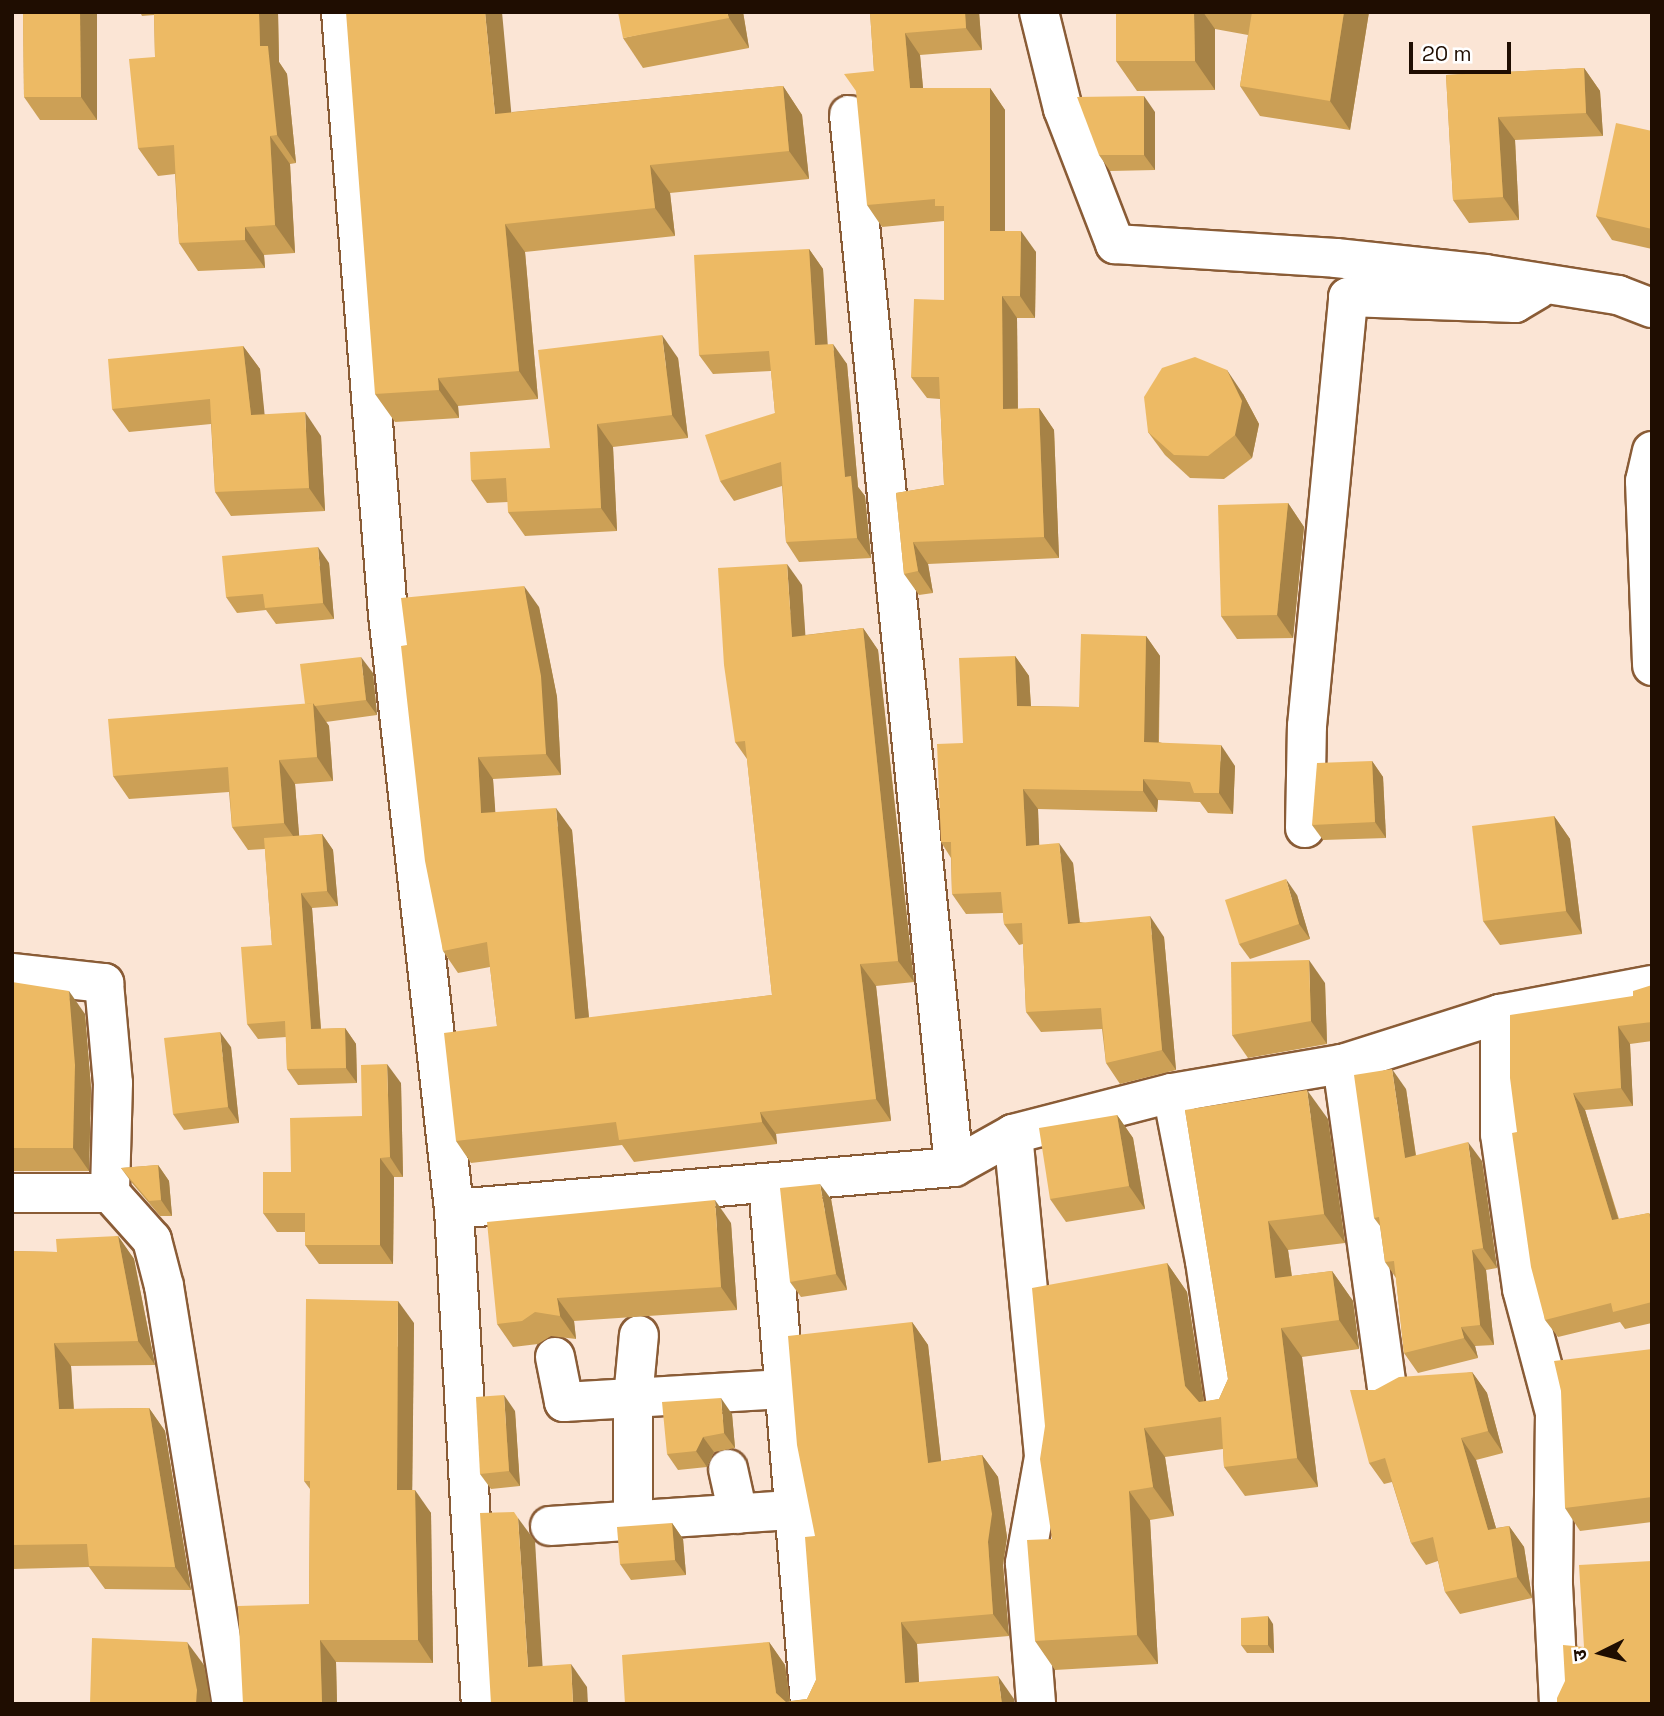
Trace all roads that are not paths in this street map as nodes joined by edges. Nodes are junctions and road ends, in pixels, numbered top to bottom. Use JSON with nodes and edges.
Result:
{"nodes":[{"id":1,"x":341,"y":12,"type":"edge"},
{"id":2,"x":1039,"y":12,"type":"edge"},
{"id":3,"x":849,"y":115,"type":"dead end"},
{"id":4,"x":1546,"y":284,"type":"junction"},
{"id":5,"x":1652,"y":308,"type":"edge"},
{"id":6,"x":1652,"y":451,"type":"edge"},
{"id":7,"x":1652,"y":666,"type":"edge"},
{"id":8,"x":1305,"y":828,"type":"dead end"},
{"id":9,"x":12,"y":973,"type":"edge"},
{"id":10,"x":1652,"y":985,"type":"edge"},
{"id":11,"x":1500,"y":1014,"type":"junction"},
{"id":12,"x":1342,"y":1064,"type":"junction"},
{"id":13,"x":1172,"y":1093,"type":"junction"},
{"id":14,"x":1013,"y":1134,"type":"junction"},
{"id":15,"x":954,"y":1167,"type":"junction"},
{"id":16,"x":768,"y":1184,"type":"junction"},
{"id":17,"x":12,"y":1193,"type":"edge"},
{"id":18,"x":110,"y":1193,"type":"junction"},
{"id":19,"x":454,"y":1209,"type":"junction"},
{"id":20,"x":639,"y":1335,"type":"dead end"},
{"id":21,"x":555,"y":1357,"type":"dead end"},
{"id":22,"x":785,"y":1389,"type":"junction"},
{"id":23,"x":1387,"y":1390,"type":"edge"},
{"id":24,"x":633,"y":1398,"type":"junction"},
{"id":25,"x":1227,"y":1411,"type":"edge"},
{"id":26,"x":728,"y":1469,"type":"dead end"},
{"id":27,"x":794,"y":1510,"type":"junction"},
{"id":28,"x":738,"y":1514,"type":"junction"},
{"id":29,"x":633,"y":1521,"type":"junction"},
{"id":30,"x":550,"y":1526,"type":"dead end"},
{"id":31,"x":232,"y":1704,"type":"edge"},
{"id":32,"x":481,"y":1704,"type":"edge"},
{"id":33,"x":810,"y":1704,"type":"edge"},
{"id":34,"x":1036,"y":1704,"type":"edge"},
{"id":35,"x":1559,"y":1704,"type":"edge"}],
"edges":[{"from":1,"to":19,"type":"street"},
{"from":2,"to":4,"type":"street"},
{"from":3,"to":15,"type":"street"},
{"from":4,"to":5,"type":"street"},
{"from":4,"to":8,"type":"street"},
{"from":6,"to":7,"type":"street"},
{"from":9,"to":18,"type":"street"},
{"from":10,"to":11,"type":"street"},
{"from":11,"to":12,"type":"street"},
{"from":11,"to":35,"type":"street"},
{"from":12,"to":13,"type":"street"},
{"from":12,"to":23,"type":"street"},
{"from":13,"to":14,"type":"street"},
{"from":13,"to":25,"type":"street"},
{"from":14,"to":15,"type":"street"},
{"from":14,"to":34,"type":"street"},
{"from":15,"to":16,"type":"street"},
{"from":16,"to":19,"type":"street"},
{"from":16,"to":22,"type":"street"},
{"from":17,"to":18,"type":"street"},
{"from":18,"to":31,"type":"street"},
{"from":19,"to":32,"type":"street"},
{"from":20,"to":24,"type":"street"},
{"from":21,"to":24,"type":"street"},
{"from":22,"to":24,"type":"street"},
{"from":22,"to":27,"type":"street"},
{"from":24,"to":29,"type":"street"},
{"from":26,"to":28,"type":"street"},
{"from":27,"to":28,"type":"street"},
{"from":27,"to":33,"type":"street"},
{"from":28,"to":29,"type":"street"},
{"from":29,"to":30,"type":"street"}]}
